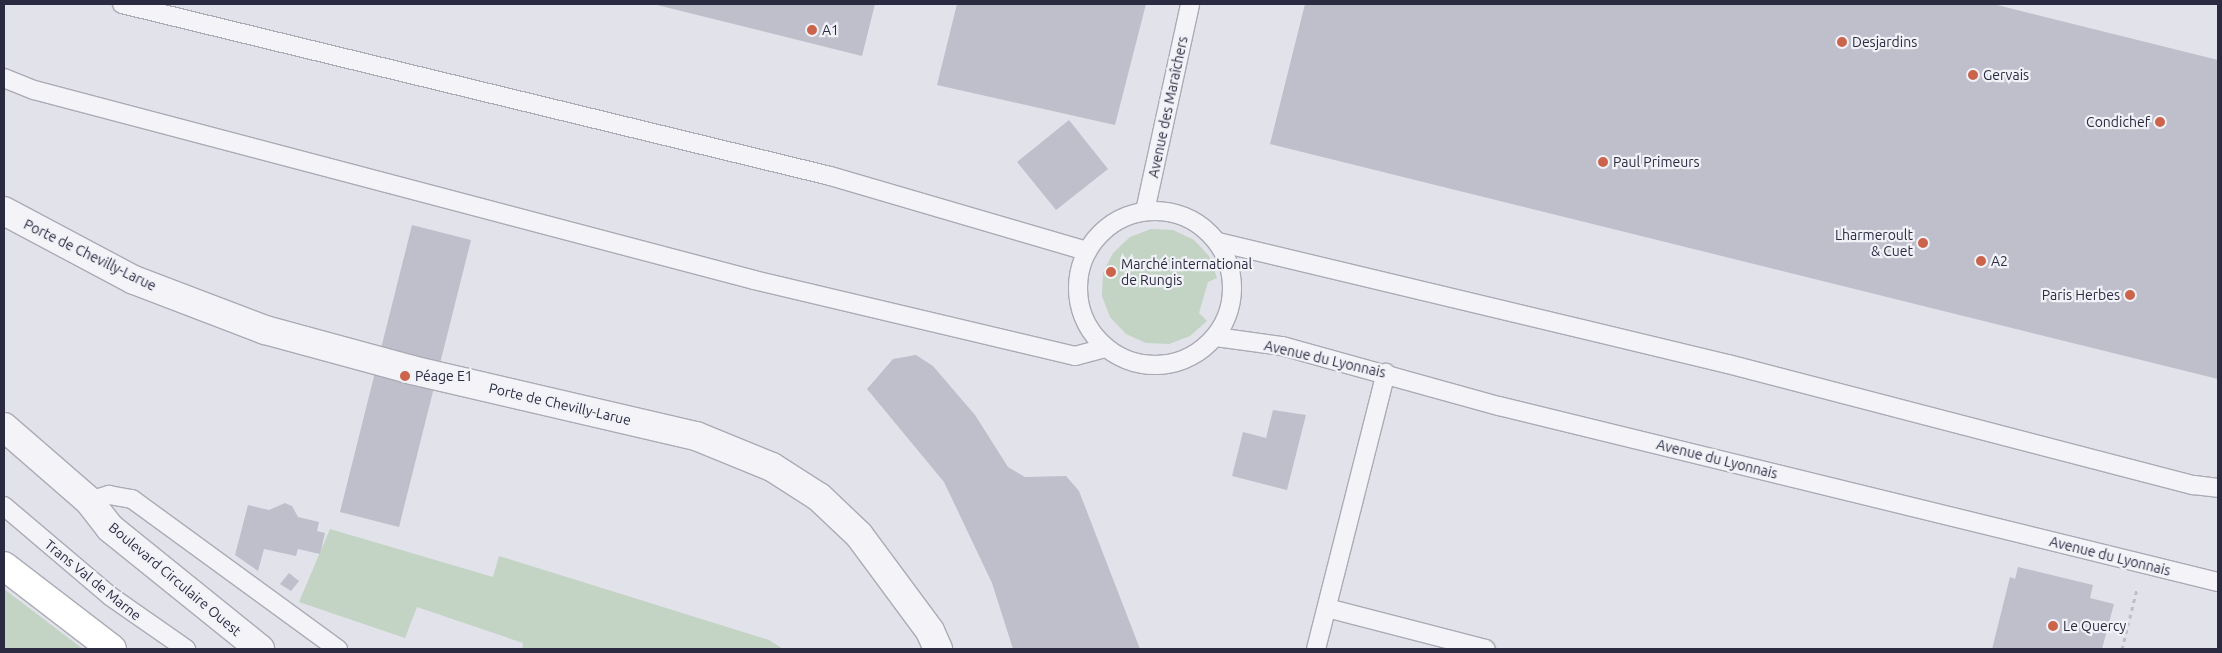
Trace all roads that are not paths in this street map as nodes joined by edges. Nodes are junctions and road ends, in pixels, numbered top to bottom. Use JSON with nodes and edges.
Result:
{"nodes":[{"id":1,"x":122,"y":4,"type":"edge"},
{"id":2,"x":1190,"y":4,"type":"edge"},
{"id":3,"x":4,"y":78,"type":"edge"},
{"id":4,"x":4,"y":211,"type":"edge"},
{"id":5,"x":1145,"y":211,"type":"junction"},
{"id":6,"x":1218,"y":242,"type":"junction"},
{"id":7,"x":1087,"y":252,"type":"junction"},
{"id":8,"x":1216,"y":337,"type":"junction"},
{"id":9,"x":1105,"y":348,"type":"junction"},
{"id":10,"x":1386,"y":373,"type":"junction"},
{"id":11,"x":4,"y":427,"type":"edge"},
{"id":12,"x":2218,"y":488,"type":"edge"},
{"id":13,"x":89,"y":501,"type":"junction"},
{"id":14,"x":4,"y":506,"type":"edge"},
{"id":15,"x":4,"y":566,"type":"edge"},
{"id":16,"x":2218,"y":582,"type":"edge"},
{"id":17,"x":1327,"y":608,"type":"junction"},
{"id":18,"x":112,"y":649,"type":"edge"},
{"id":19,"x":186,"y":649,"type":"edge"},
{"id":20,"x":260,"y":649,"type":"edge"},
{"id":21,"x":338,"y":649,"type":"edge"},
{"id":22,"x":938,"y":649,"type":"edge"},
{"id":23,"x":1316,"y":649,"type":"edge"},
{"id":24,"x":1486,"y":649,"type":"edge"}],
"edges":[{"from":1,"to":7,"type":"lane"},
{"from":2,"to":5,"type":"lane","name":"Avenue des Maraîchers"},
{"from":3,"to":9,"type":"lane"},
{"from":4,"to":22,"type":"street","name":"Porte de Chevilly-Larue"},
{"from":5,"to":6,"type":"lane"},
{"from":5,"to":7,"type":"lane"},
{"from":6,"to":8,"type":"lane"},
{"from":6,"to":12,"type":"lane"},
{"from":7,"to":9,"type":"lane"},
{"from":8,"to":9,"type":"lane"},
{"from":8,"to":10,"type":"lane","name":"Avenue du Lyonnais"},
{"from":10,"to":16,"type":"lane","name":"Avenue du Lyonnais"},
{"from":10,"to":17,"type":"lane"},
{"from":11,"to":13,"type":"street","name":"Boulevard Circulaire Ouest"},
{"from":13,"to":20,"type":"street","name":"Boulevard Circulaire Ouest"},
{"from":13,"to":21,"type":"lane"},
{"from":14,"to":19,"type":"lane","name":"Trans Val de Marne"},
{"from":15,"to":18,"type":"highway"},
{"from":17,"to":23,"type":"lane"},
{"from":17,"to":24,"type":"lane"}]}
